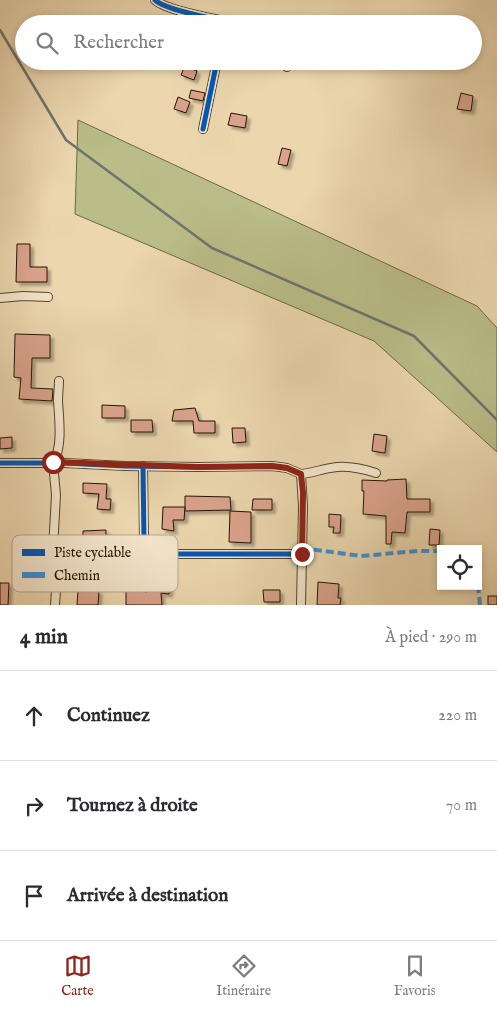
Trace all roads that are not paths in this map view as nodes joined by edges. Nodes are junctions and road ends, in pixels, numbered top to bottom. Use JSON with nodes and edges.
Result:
{"nodes":[{"id":1,"x":155,"y":0,"type":"edge"},
{"id":2,"x":197,"y":15,"type":"edge"},
{"id":3,"x":215,"y":70,"type":"edge"},
{"id":4,"x":203,"y":129,"type":"dead end"},
{"id":5,"x":48,"y":297,"type":"dead end"},
{"id":6,"x":0,"y":298,"type":"edge"},
{"id":7,"x":59,"y":381,"type":"dead end"},
{"id":8,"x":53,"y":462,"type":"junction"},
{"id":9,"x":0,"y":463,"type":"edge"},
{"id":10,"x":143,"y":466,"type":"junction"},
{"id":11,"x":376,"y":473,"type":"dead end"},
{"id":12,"x":301,"y":474,"type":"junction"},
{"id":13,"x":54,"y":535,"type":"edge"},
{"id":14,"x":144,"y":535,"type":"edge"},
{"id":15,"x":178,"y":554,"type":"edge"},
{"id":16,"x":302,"y":554,"type":"junction"},
{"id":17,"x":56,"y":592,"type":"edge"},
{"id":18,"x":55,"y":605,"type":"edge"},
{"id":19,"x":301,"y":605,"type":"edge"}],
"edges":[{"from":1,"to":2,"type":"street"},
{"from":3,"to":4,"type":"street"},
{"from":5,"to":6,"type":"street"},
{"from":7,"to":8,"type":"street"},
{"from":8,"to":9,"type":"street"},
{"from":8,"to":10,"type":"street"},
{"from":8,"to":13,"type":"street"},
{"from":10,"to":12,"type":"street"},
{"from":10,"to":14,"type":"street"},
{"from":11,"to":12,"type":"street"},
{"from":12,"to":16,"type":"street"},
{"from":15,"to":16,"type":"street"},
{"from":16,"to":19,"type":"street"},
{"from":17,"to":18,"type":"street"}]}
